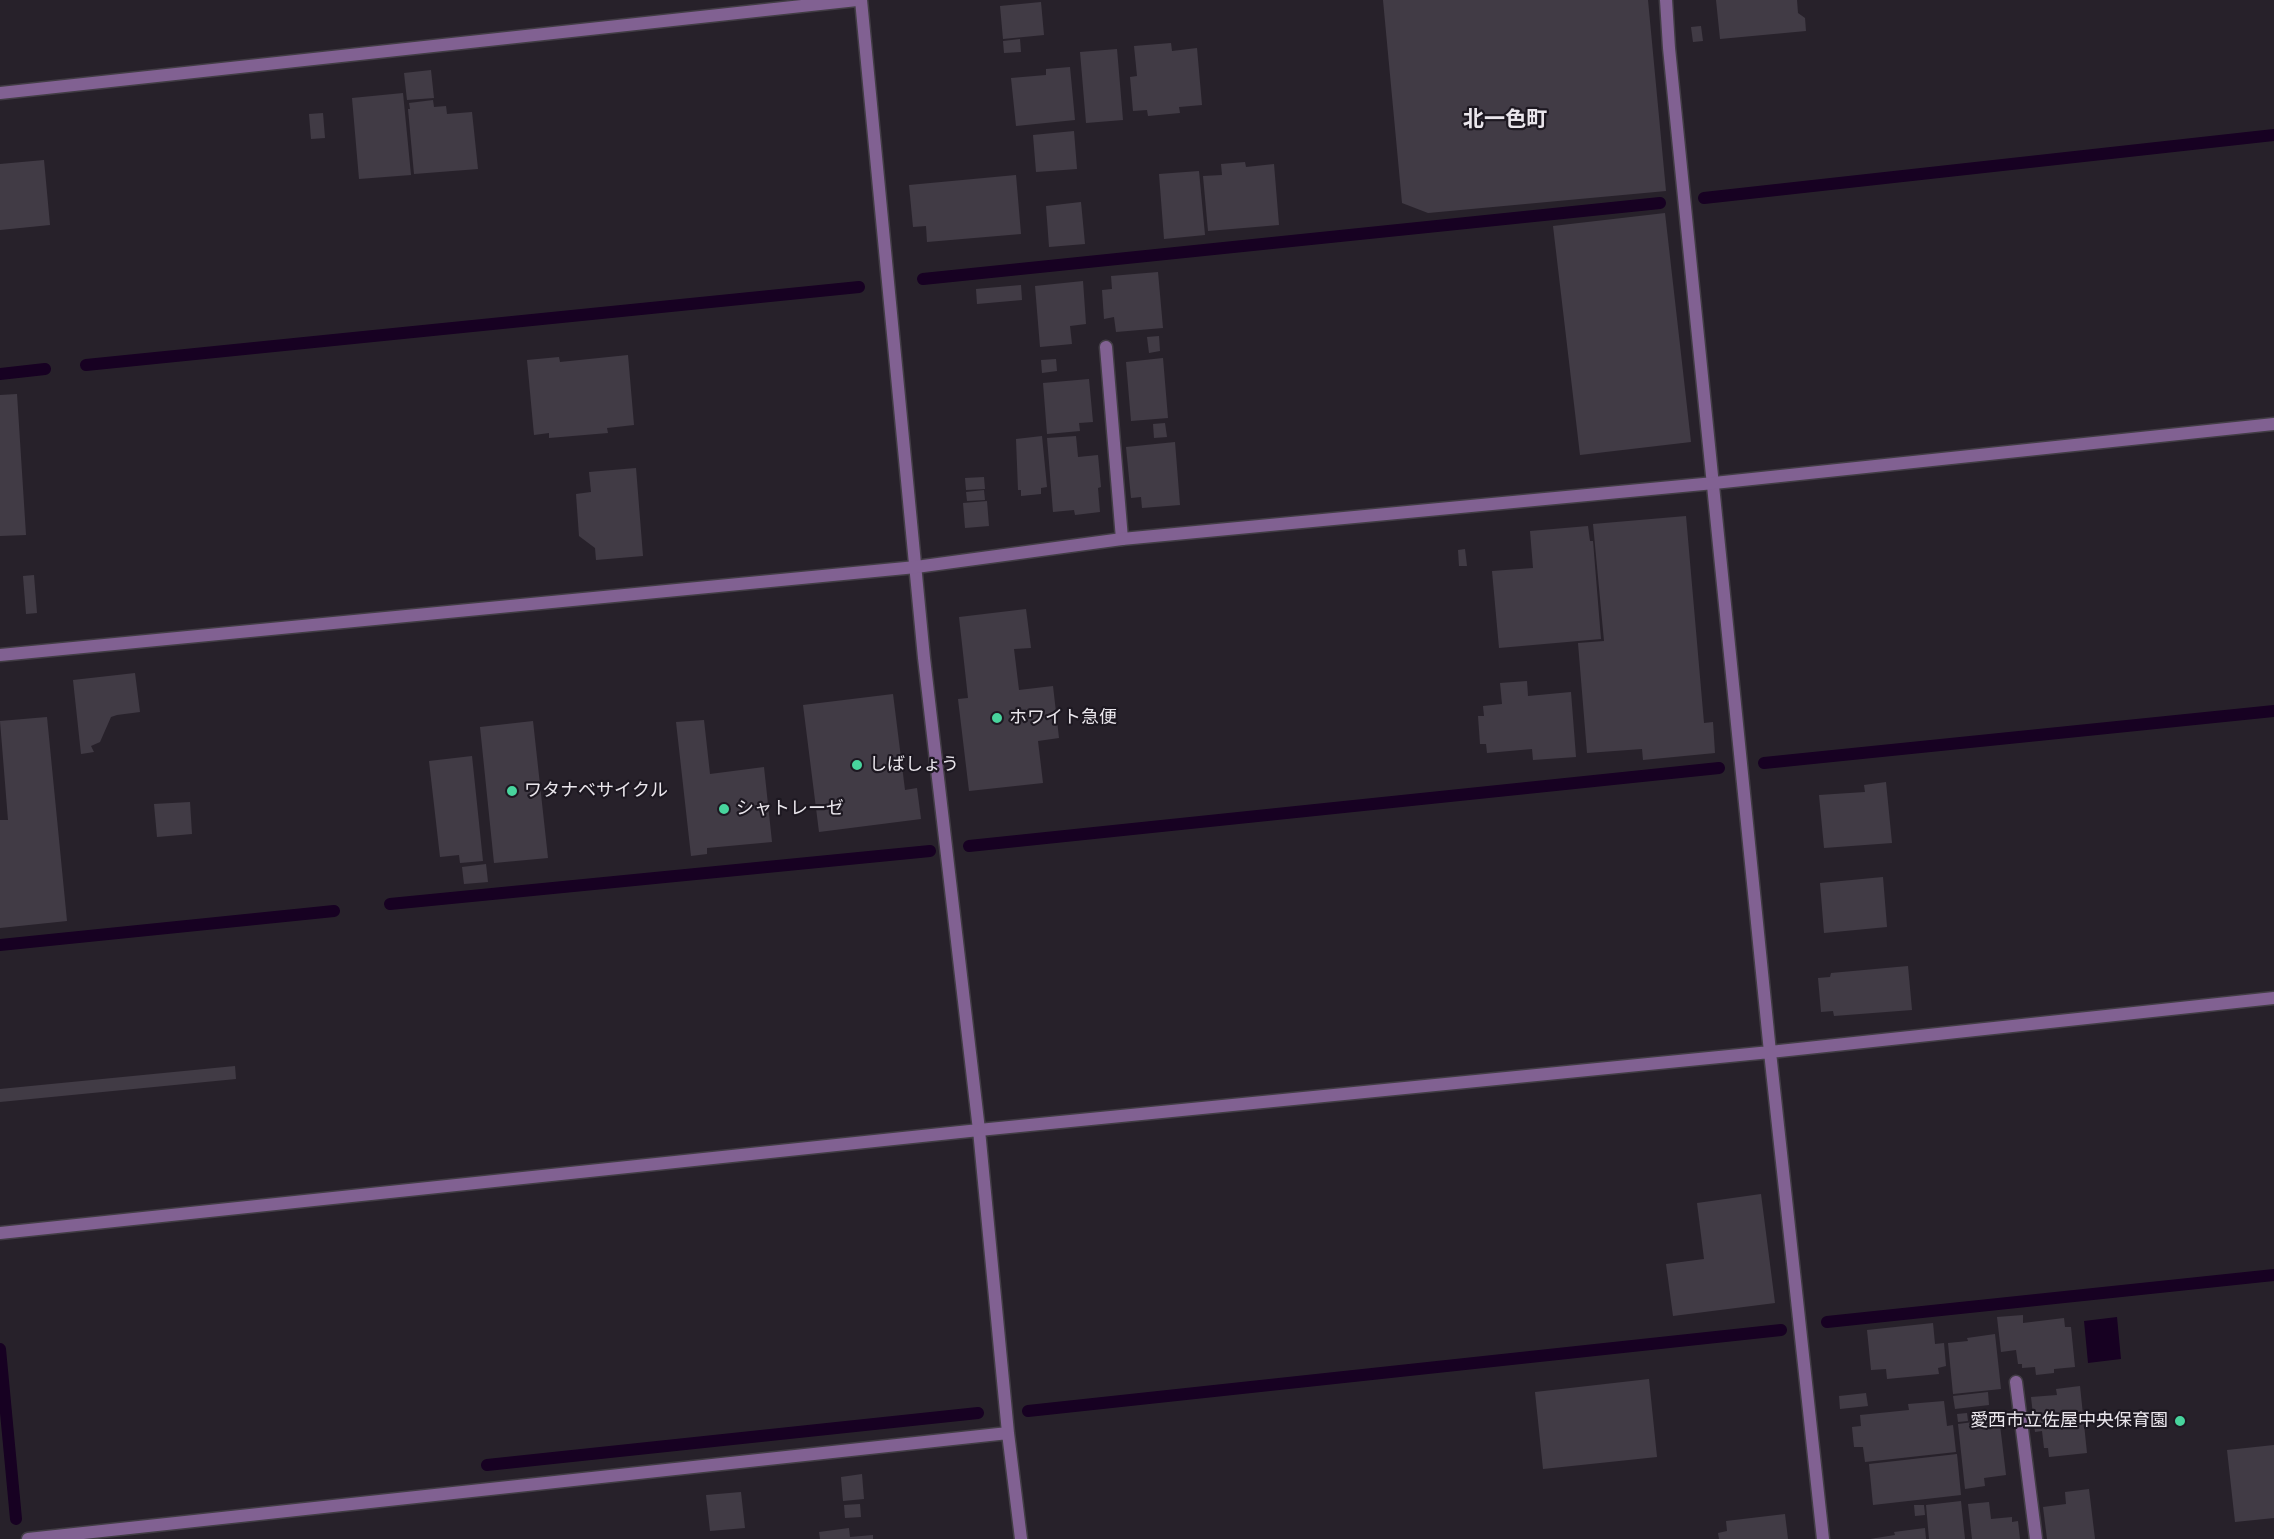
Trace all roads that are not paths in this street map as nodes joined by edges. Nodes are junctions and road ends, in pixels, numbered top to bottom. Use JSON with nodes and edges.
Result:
{"nodes":[{"id":1,"x":859,"y":0,"type":"edge"},
{"id":2,"x":1666,"y":0,"type":"edge"},
{"id":3,"x":0,"y":93,"type":"edge"},
{"id":4,"x":1106,"y":347,"type":"dead end"},
{"id":5,"x":2274,"y":424,"type":"edge"},
{"id":6,"x":1714,"y":483,"type":"junction"},
{"id":7,"x":1122,"y":539,"type":"junction"},
{"id":8,"x":916,"y":567,"type":"junction"},
{"id":9,"x":0,"y":655,"type":"edge"},
{"id":10,"x":2274,"y":998,"type":"edge"},
{"id":11,"x":1770,"y":1052,"type":"junction"},
{"id":12,"x":979,"y":1130,"type":"junction"},
{"id":13,"x":0,"y":1233,"type":"edge"},
{"id":14,"x":2016,"y":1382,"type":"dead end"},
{"id":15,"x":1008,"y":1433,"type":"junction"},
{"id":16,"x":28,"y":1539,"type":"edge"},
{"id":17,"x":1021,"y":1539,"type":"edge"},
{"id":18,"x":1823,"y":1539,"type":"edge"},
{"id":19,"x":2036,"y":1539,"type":"edge"}],
"edges":[{"from":1,"to":3,"type":"street"},
{"from":1,"to":8,"type":"street"},
{"from":2,"to":6,"type":"street"},
{"from":4,"to":7,"type":"street"},
{"from":5,"to":6,"type":"street"},
{"from":6,"to":7,"type":"street"},
{"from":6,"to":11,"type":"street"},
{"from":7,"to":8,"type":"street"},
{"from":8,"to":9,"type":"street"},
{"from":8,"to":12,"type":"street"},
{"from":10,"to":11,"type":"street"},
{"from":11,"to":12,"type":"street"},
{"from":11,"to":18,"type":"street"},
{"from":12,"to":13,"type":"street"},
{"from":12,"to":15,"type":"street"},
{"from":14,"to":19,"type":"street"},
{"from":15,"to":16,"type":"street"},
{"from":15,"to":17,"type":"street"}]}
